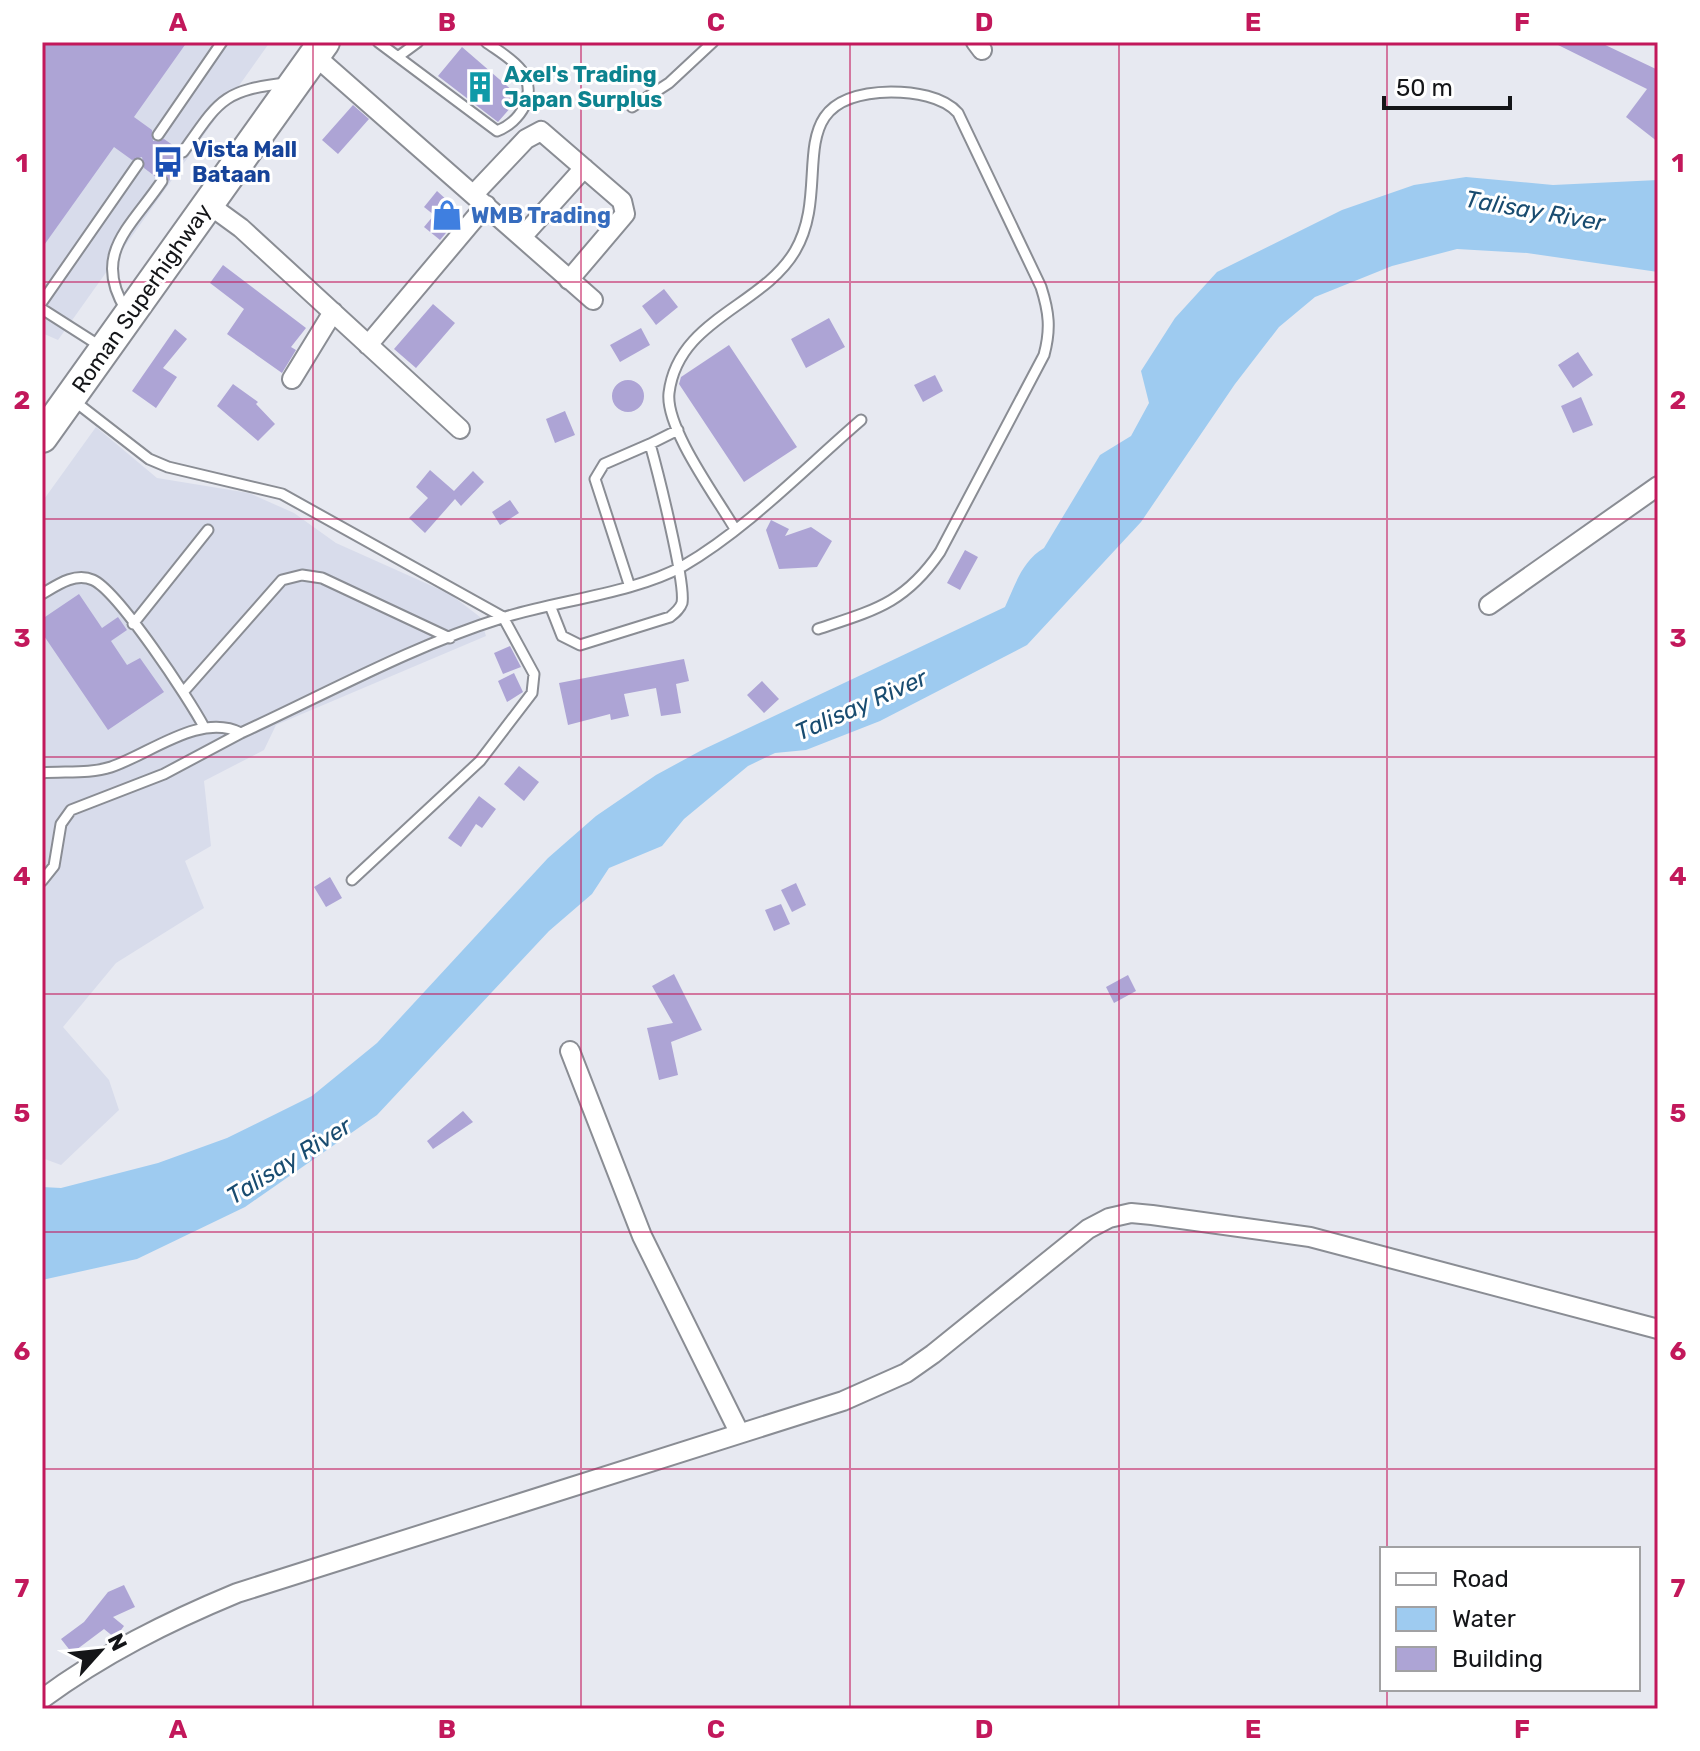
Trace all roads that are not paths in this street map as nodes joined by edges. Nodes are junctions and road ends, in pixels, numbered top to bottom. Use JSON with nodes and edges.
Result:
{"nodes":[{"id":1,"x":222,"y":42,"type":"edge"},
{"id":2,"x":378,"y":42,"type":"edge"},
{"id":3,"x":418,"y":42,"type":"edge"},
{"id":4,"x":486,"y":42,"type":"edge"},
{"id":5,"x":713,"y":42,"type":"edge"},
{"id":6,"x":319,"y":49,"type":"edge"},
{"id":7,"x":399,"y":56,"type":"junction"},
{"id":8,"x":294,"y":82,"type":"junction"},
{"id":9,"x":632,"y":107,"type":"dead end"},
{"id":10,"x":158,"y":135,"type":"dead end"},
{"id":11,"x":183,"y":152,"type":"dead end"},
{"id":12,"x":138,"y":164,"type":"dead end"},
{"id":13,"x":584,"y":168,"type":"junction"},
{"id":14,"x":162,"y":181,"type":"dead end"},
{"id":15,"x":480,"y":200,"type":"junction"},
{"id":16,"x":208,"y":204,"type":"junction"},
{"id":17,"x":522,"y":237,"type":"junction"},
{"id":18,"x":569,"y":280,"type":"junction"},
{"id":19,"x":593,"y":300,"type":"dead end"},
{"id":20,"x":42,"y":302,"type":"edge"},
{"id":21,"x":42,"y":309,"type":"edge"},
{"id":22,"x":333,"y":312,"type":"junction"},
{"id":23,"x":129,"y":315,"type":"junction"},
{"id":24,"x":368,"y":345,"type":"junction"},
{"id":25,"x":104,"y":350,"type":"junction"},
{"id":26,"x":292,"y":379,"type":"dead end"},
{"id":27,"x":70,"y":398,"type":"junction"},
{"id":28,"x":861,"y":420,"type":"dead end"},
{"id":29,"x":460,"y":429,"type":"dead end"},
{"id":30,"x":678,"y":430,"type":"junction"},
{"id":31,"x":42,"y":437,"type":"edge"},
{"id":32,"x":650,"y":444,"type":"junction"},
{"id":33,"x":1658,"y":486,"type":"edge"},
{"id":34,"x":735,"y":529,"type":"junction"},
{"id":35,"x":208,"y":530,"type":"dead end"},
{"id":36,"x":679,"y":568,"type":"junction"},
{"id":37,"x":629,"y":584,"type":"junction"},
{"id":38,"x":42,"y":594,"type":"edge"},
{"id":39,"x":1489,"y":605,"type":"dead end"},
{"id":40,"x":551,"y":608,"type":"junction"},
{"id":41,"x":503,"y":617,"type":"junction"},
{"id":42,"x":133,"y":624,"type":"junction"},
{"id":43,"x":818,"y":629,"type":"dead end"},
{"id":44,"x":450,"y":638,"type":"junction"},
{"id":45,"x":185,"y":690,"type":"junction"},
{"id":46,"x":204,"y":727,"type":"junction"},
{"id":47,"x":241,"y":733,"type":"junction"},
{"id":48,"x":42,"y":773,"type":"edge"},
{"id":49,"x":352,"y":880,"type":"dead end"},
{"id":50,"x":42,"y":881,"type":"edge"},
{"id":51,"x":570,"y":1051,"type":"dead end"},
{"id":52,"x":1658,"y":1329,"type":"edge"},
{"id":53,"x":739,"y":1432,"type":"junction"},
{"id":54,"x":42,"y":1699,"type":"edge"}],
"edges":[{"from":1,"to":10,"type":"lane"},
{"from":2,"to":7,"type":"lane"},
{"from":3,"to":7,"type":"lane"},
{"from":4,"to":7,"type":"lane"},
{"from":5,"to":9,"type":"lane"},
{"from":6,"to":8,"type":"main road","name":"Roman Superhighway"},
{"from":6,"to":15,"type":"street"},
{"from":8,"to":11,"type":"lane"},
{"from":8,"to":16,"type":"main road","name":"Roman Superhighway"},
{"from":12,"to":20,"type":"lane"},
{"from":13,"to":15,"type":"street"},
{"from":13,"to":17,"type":"street"},
{"from":13,"to":18,"type":"street"},
{"from":14,"to":23,"type":"lane"},
{"from":15,"to":17,"type":"street"},
{"from":15,"to":24,"type":"street"},
{"from":16,"to":22,"type":"street"},
{"from":16,"to":23,"type":"main road","name":"Roman Superhighway"},
{"from":17,"to":18,"type":"street"},
{"from":18,"to":19,"type":"street"},
{"from":21,"to":25,"type":"lane"},
{"from":22,"to":24,"type":"street"},
{"from":22,"to":26,"type":"street"},
{"from":23,"to":25,"type":"main road","name":"Roman Superhighway"},
{"from":24,"to":29,"type":"street"},
{"from":25,"to":27,"type":"main road","name":"Roman Superhighway"},
{"from":27,"to":31,"type":"main road","name":"Roman Superhighway"},
{"from":27,"to":41,"type":"lane"},
{"from":28,"to":34,"type":"lane"},
{"from":30,"to":32,"type":"lane"},
{"from":30,"to":34,"type":"lane"},
{"from":30,"to":43,"type":"lane"},
{"from":32,"to":36,"type":"lane"},
{"from":32,"to":37,"type":"lane"},
{"from":33,"to":39,"type":"street"},
{"from":34,"to":36,"type":"lane"},
{"from":35,"to":42,"type":"lane"},
{"from":36,"to":37,"type":"lane"},
{"from":36,"to":40,"type":"lane"},
{"from":37,"to":40,"type":"lane"},
{"from":38,"to":42,"type":"lane"},
{"from":40,"to":41,"type":"lane"},
{"from":41,"to":44,"type":"lane"},
{"from":41,"to":49,"type":"lane"},
{"from":42,"to":45,"type":"lane"},
{"from":44,"to":45,"type":"lane"},
{"from":44,"to":47,"type":"lane"},
{"from":45,"to":46,"type":"lane"},
{"from":46,"to":47,"type":"lane"},
{"from":46,"to":48,"type":"lane"},
{"from":47,"to":50,"type":"lane"},
{"from":51,"to":53,"type":"street"},
{"from":52,"to":53,"type":"street"},
{"from":53,"to":54,"type":"street"}]}
